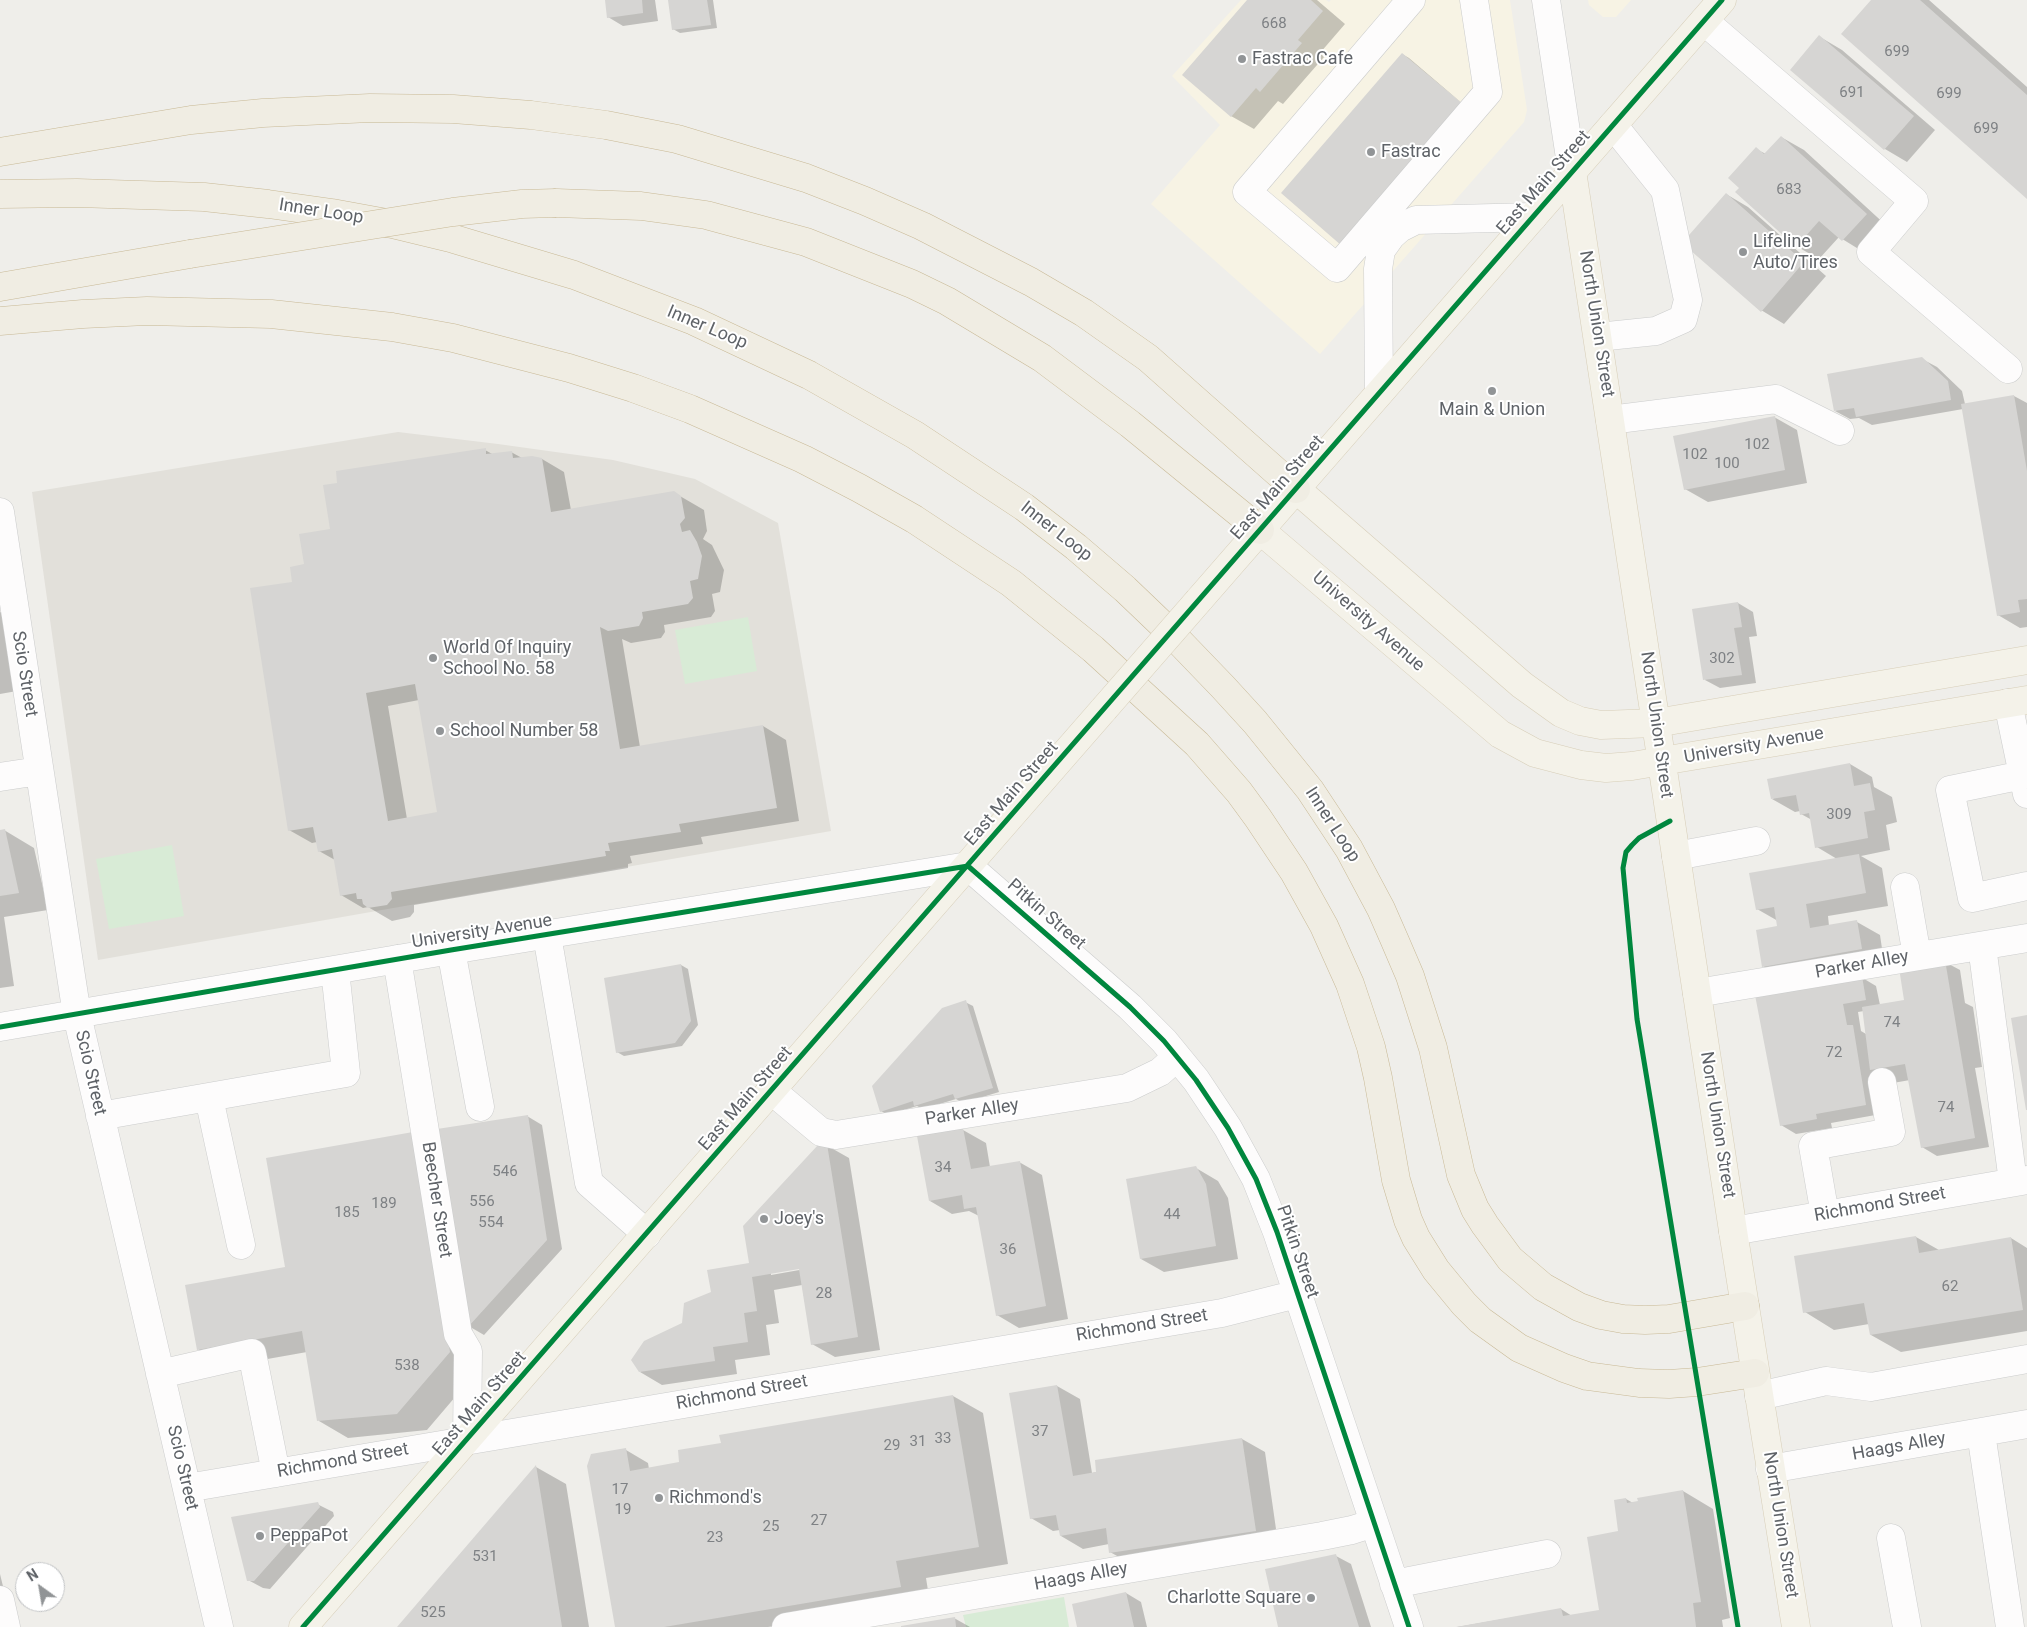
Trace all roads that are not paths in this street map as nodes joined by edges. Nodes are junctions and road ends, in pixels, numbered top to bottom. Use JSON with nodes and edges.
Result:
{"nodes":[{"id":1,"x":1411,"y":0,"type":"edge"},
{"id":2,"x":1474,"y":0,"type":"edge"},
{"id":3,"x":1546,"y":0,"type":"edge"},
{"id":4,"x":1722,"y":0,"type":"edge"},
{"id":5,"x":1704,"y":21,"type":"junction"},
{"id":6,"x":1613,"y":125,"type":"junction"},
{"id":7,"x":0,"y":152,"type":"edge"},
{"id":8,"x":1572,"y":171,"type":"junction"},
{"id":9,"x":0,"y":194,"type":"edge"},
{"id":10,"x":1533,"y":217,"type":"junction"},
{"id":11,"x":1383,"y":230,"type":"junction"},
{"id":12,"x":0,"y":287,"type":"edge"},
{"id":13,"x":0,"y":321,"type":"edge"},
{"id":14,"x":1598,"y":337,"type":"junction"},
{"id":15,"x":2008,"y":370,"type":"dead end"},
{"id":16,"x":1379,"y":393,"type":"junction"},
{"id":17,"x":1610,"y":420,"type":"junction"},
{"id":18,"x":1840,"y":431,"type":"dead end"},
{"id":19,"x":1296,"y":489,"type":"junction"},
{"id":20,"x":0,"y":512,"type":"edge"},
{"id":21,"x":1260,"y":530,"type":"junction"},
{"id":22,"x":2027,"y":660,"type":"edge"},
{"id":23,"x":2018,"y":702,"type":"edge"},
{"id":24,"x":1656,"y":723,"type":"junction"},
{"id":25,"x":1662,"y":762,"type":"junction"},
{"id":26,"x":39,"y":771,"type":"junction"},
{"id":27,"x":0,"y":777,"type":"edge"},
{"id":28,"x":2025,"y":784,"type":"edge"},
{"id":29,"x":1756,"y":841,"type":"dead end"},
{"id":30,"x":1676,"y":856,"type":"junction"},
{"id":31,"x":968,"y":866,"type":"junction"},
{"id":32,"x":2027,"y":886,"type":"edge"},
{"id":33,"x":1905,"y":887,"type":"dead end"},
{"id":34,"x":547,"y":935,"type":"junction"},
{"id":35,"x":2027,"y":938,"type":"edge"},
{"id":36,"x":1982,"y":946,"type":"junction"},
{"id":37,"x":451,"y":950,"type":"junction"},
{"id":38,"x":1917,"y":956,"type":"junction"},
{"id":39,"x":397,"y":959,"type":"junction"},
{"id":40,"x":335,"y":970,"type":"junction"},
{"id":41,"x":1697,"y":993,"type":"junction"},
{"id":42,"x":77,"y":1015,"type":"junction"},
{"id":43,"x":0,"y":1027,"type":"edge"},
{"id":44,"x":1177,"y":1057,"type":"junction"},
{"id":45,"x":1882,"y":1082,"type":"dead end"},
{"id":46,"x":772,"y":1091,"type":"junction"},
{"id":47,"x":209,"y":1098,"type":"junction"},
{"id":48,"x":480,"y":1107,"type":"dead end"},
{"id":49,"x":100,"y":1116,"type":"junction"},
{"id":50,"x":2020,"y":1181,"type":"edge"},
{"id":51,"x":1825,"y":1215,"type":"junction"},
{"id":52,"x":1733,"y":1231,"type":"junction"},
{"id":53,"x":647,"y":1234,"type":"junction"},
{"id":54,"x":241,"y":1245,"type":"dead end"},
{"id":55,"x":1297,"y":1294,"type":"junction"},
{"id":56,"x":1745,"y":1306,"type":"junction"},
{"id":57,"x":2027,"y":1359,"type":"edge"},
{"id":58,"x":160,"y":1374,"type":"junction"},
{"id":59,"x":1757,"y":1384,"type":"junction"},
{"id":60,"x":2027,"y":1424,"type":"edge"},
{"id":61,"x":1981,"y":1433,"type":"junction"},
{"id":62,"x":467,"y":1440,"type":"junction"},
{"id":63,"x":1770,"y":1469,"type":"junction"},
{"id":64,"x":276,"y":1473,"type":"junction"},
{"id":65,"x":186,"y":1488,"type":"junction"},
{"id":66,"x":1374,"y":1522,"type":"junction"},
{"id":67,"x":1891,"y":1538,"type":"dead end"},
{"id":68,"x":1548,"y":1554,"type":"dead end"},
{"id":69,"x":1394,"y":1584,"type":"junction"},
{"id":70,"x":0,"y":1600,"type":"edge"},
{"id":71,"x":6,"y":1627,"type":"edge"},
{"id":72,"x":219,"y":1627,"type":"edge"},
{"id":73,"x":303,"y":1627,"type":"edge"},
{"id":74,"x":786,"y":1627,"type":"edge"},
{"id":75,"x":1409,"y":1627,"type":"edge"},
{"id":76,"x":1796,"y":1627,"type":"edge"},
{"id":77,"x":1907,"y":1627,"type":"edge"},
{"id":78,"x":2010,"y":1627,"type":"edge"}],
"edges":[{"from":1,"to":11,"type":"street"},
{"from":2,"to":11,"type":"street"},
{"from":3,"to":8,"type":"street","name":"North Union Street"},
{"from":4,"to":5,"type":"main road","name":"East Main Street"},
{"from":5,"to":6,"type":"main road","name":"East Main Street"},
{"from":5,"to":15,"type":"street"},
{"from":6,"to":8,"type":"main road","name":"East Main Street"},
{"from":6,"to":14,"type":"street"},
{"from":7,"to":19,"type":"highway"},
{"from":8,"to":10,"type":"main road","name":"East Main Street"},
{"from":8,"to":14,"type":"main road","name":"North Union Street"},
{"from":9,"to":56,"type":"highway","name":"Inner Loop"},
{"from":10,"to":11,"type":"street"},
{"from":10,"to":16,"type":"main road","name":"East Main Street"},
{"from":11,"to":16,"type":"street"},
{"from":12,"to":21,"type":"highway","bridge":true},
{"from":13,"to":59,"type":"highway"},
{"from":14,"to":17,"type":"main road","name":"North Union Street"},
{"from":16,"to":19,"type":"main road","name":"East Main Street"},
{"from":17,"to":18,"type":"street"},
{"from":17,"to":24,"type":"main road","name":"North Union Street"},
{"from":19,"to":21,"type":"main road","name":"East Main Street"},
{"from":19,"to":24,"type":"main road"},
{"from":20,"to":26,"type":"street","name":"Scio Street"},
{"from":21,"to":25,"type":"main road","name":"University Avenue"},
{"from":21,"to":31,"type":"main road","name":"East Main Street","bridge":true},
{"from":22,"to":24,"type":"main road"},
{"from":23,"to":25,"type":"main road","name":"University Avenue"},
{"from":23,"to":28,"type":"street"},
{"from":24,"to":25,"type":"main road","name":"North Union Street"},
{"from":25,"to":30,"type":"main road","name":"North Union Street"},
{"from":26,"to":27,"type":"street"},
{"from":26,"to":42,"type":"street","name":"Scio Street"},
{"from":28,"to":32,"type":"street"},
{"from":29,"to":30,"type":"street"},
{"from":30,"to":41,"type":"main road","name":"North Union Street"},
{"from":31,"to":34,"type":"street","name":"University Avenue"},
{"from":31,"to":44,"type":"street","name":"Pitkin Street"},
{"from":31,"to":46,"type":"main road","name":"East Main Street"},
{"from":33,"to":38,"type":"street"},
{"from":34,"to":37,"type":"street","name":"University Avenue"},
{"from":34,"to":53,"type":"street"},
{"from":35,"to":36,"type":"street","name":"Parker Alley"},
{"from":36,"to":38,"type":"street","name":"Parker Alley"},
{"from":36,"to":50,"type":"street"},
{"from":37,"to":39,"type":"street","name":"University Avenue"},
{"from":37,"to":48,"type":"street"},
{"from":38,"to":41,"type":"street","name":"Parker Alley"},
{"from":39,"to":40,"type":"street","name":"University Avenue"},
{"from":39,"to":62,"type":"street","name":"Beecher Street"},
{"from":40,"to":42,"type":"street","name":"University Avenue"},
{"from":40,"to":47,"type":"street"},
{"from":41,"to":52,"type":"main road","name":"North Union Street"},
{"from":42,"to":43,"type":"street","name":"University Avenue"},
{"from":42,"to":49,"type":"street","name":"Scio Street"},
{"from":44,"to":46,"type":"street","name":"Parker Alley"},
{"from":44,"to":55,"type":"street","name":"Pitkin Street"},
{"from":45,"to":51,"type":"street"},
{"from":46,"to":53,"type":"main road","name":"East Main Street"},
{"from":47,"to":49,"type":"street"},
{"from":47,"to":54,"type":"street"},
{"from":49,"to":58,"type":"street","name":"Scio Street"},
{"from":50,"to":51,"type":"street","name":"Richmond Street"},
{"from":51,"to":52,"type":"street","name":"Richmond Street"},
{"from":52,"to":56,"type":"main road","name":"North Union Street"},
{"from":53,"to":62,"type":"main road","name":"East Main Street"},
{"from":55,"to":62,"type":"street","name":"Richmond Street"},
{"from":55,"to":66,"type":"street","name":"Pitkin Street"},
{"from":56,"to":59,"type":"main road","name":"North Union Street"},
{"from":57,"to":59,"type":"street"},
{"from":58,"to":64,"type":"street"},
{"from":58,"to":65,"type":"street","name":"Scio Street"},
{"from":59,"to":63,"type":"main road","name":"North Union Street"},
{"from":60,"to":61,"type":"street","name":"Haags Alley"},
{"from":61,"to":63,"type":"street","name":"Haags Alley"},
{"from":61,"to":78,"type":"street"},
{"from":62,"to":64,"type":"street","name":"Richmond Street"},
{"from":62,"to":73,"type":"main road","name":"East Main Street"},
{"from":63,"to":76,"type":"main road","name":"North Union Street"},
{"from":64,"to":65,"type":"street","name":"Richmond Street"},
{"from":65,"to":72,"type":"street","name":"Scio Street"},
{"from":66,"to":69,"type":"street","name":"Pitkin Street"},
{"from":66,"to":74,"type":"street","name":"Haags Alley"},
{"from":67,"to":77,"type":"street"},
{"from":68,"to":69,"type":"street"},
{"from":69,"to":75,"type":"street","name":"Pitkin Street"},
{"from":70,"to":71,"type":"street"}]}
